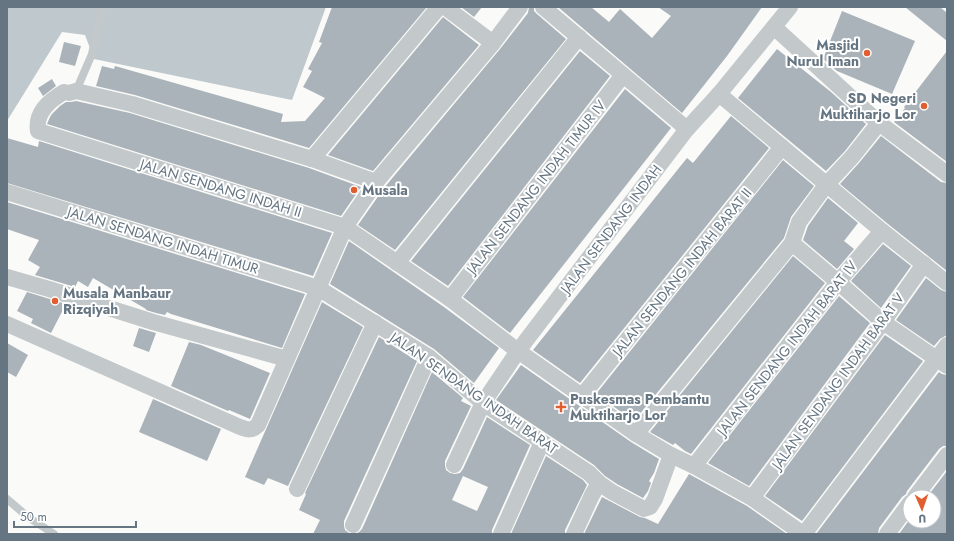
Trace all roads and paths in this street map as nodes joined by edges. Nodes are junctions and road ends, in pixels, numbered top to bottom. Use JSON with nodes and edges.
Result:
{"nodes":[{"id":1,"x":102,"y":7,"type":"edge"},
{"id":2,"x":438,"y":7,"type":"edge"},
{"id":3,"x":445,"y":7,"type":"edge"},
{"id":4,"x":520,"y":7,"type":"edge"},
{"id":5,"x":544,"y":7,"type":"edge"},
{"id":6,"x":790,"y":7,"type":"edge"},
{"id":7,"x":774,"y":27,"type":"junction"},
{"id":8,"x":579,"y":37,"type":"junction"},
{"id":9,"x":492,"y":43,"type":"junction"},
{"id":10,"x":623,"y":75,"type":"junction"},
{"id":11,"x":76,"y":91,"type":"junction"},
{"id":12,"x":719,"y":94,"type":"junction"},
{"id":13,"x":879,"y":123,"type":"junction"},
{"id":14,"x":687,"y":129,"type":"junction"},
{"id":15,"x":782,"y":147,"type":"junction"},
{"id":16,"x":312,"y":159,"type":"junction"},
{"id":17,"x":947,"y":174,"type":"edge"},
{"id":18,"x":376,"y":182,"type":"junction"},
{"id":19,"x":826,"y":184,"type":"junction"},
{"id":20,"x":7,"y":192,"type":"edge"},
{"id":21,"x":345,"y":227,"type":"junction"},
{"id":22,"x":882,"y":231,"type":"junction"},
{"id":23,"x":792,"y":243,"type":"junction"},
{"id":24,"x":397,"y":262,"type":"junction"},
{"id":25,"x":924,"y":264,"type":"junction"},
{"id":26,"x":7,"y":277,"type":"edge"},
{"id":27,"x":838,"y":282,"type":"junction"},
{"id":28,"x":947,"y":283,"type":"edge"},
{"id":29,"x":318,"y":288,"type":"junction"},
{"id":30,"x":450,"y":299,"type":"junction"},
{"id":31,"x":883,"y":322,"type":"junction"},
{"id":32,"x":375,"y":323,"type":"junction"},
{"id":33,"x":7,"y":324,"type":"edge"},
{"id":34,"x":947,"y":345,"type":"edge"},
{"id":35,"x":518,"y":351,"type":"junction"},
{"id":36,"x":429,"y":357,"type":"junction"},
{"id":37,"x":287,"y":359,"type":"junction"},
{"id":38,"x":941,"y":362,"type":"edge"},
{"id":39,"x":582,"y":396,"type":"junction"},
{"id":40,"x":483,"y":403,"type":"junction"},
{"id":41,"x":636,"y":434,"type":"junction"},
{"id":42,"x":542,"y":442,"type":"junction"},
{"id":43,"x":672,"y":455,"type":"junction"},
{"id":44,"x":947,"y":455,"type":"edge"},
{"id":45,"x":454,"y":465,"type":"dead end"},
{"id":46,"x":694,"y":466,"type":"junction"},
{"id":47,"x":599,"y":483,"type":"junction"},
{"id":48,"x":297,"y":489,"type":"dead end"},
{"id":49,"x":921,"y":489,"type":"edge"},
{"id":50,"x":752,"y":498,"type":"junction"},
{"id":51,"x":7,"y":499,"type":"edge"},
{"id":52,"x":902,"y":514,"type":"edge"},
{"id":53,"x":353,"y":525,"type":"dead end"},
{"id":54,"x":54,"y":534,"type":"edge"},
{"id":55,"x":501,"y":534,"type":"edge"},
{"id":56,"x":574,"y":534,"type":"edge"},
{"id":57,"x":803,"y":534,"type":"edge"},
{"id":58,"x":887,"y":534,"type":"edge"}],
"edges":[{"from":1,"to":11,"type":"lane"},
{"from":2,"to":16,"type":"street"},
{"from":3,"to":9,"type":"street"},
{"from":4,"to":9,"type":"street"},
{"from":5,"to":8,"type":"street"},
{"from":6,"to":7,"type":"street","name":"JALAN SENDANG INDAH"},
{"from":7,"to":12,"type":"street","name":"JALAN SENDANG INDAH"},
{"from":7,"to":13,"type":"street"},
{"from":8,"to":10,"type":"street"},
{"from":8,"to":24,"type":"street"},
{"from":9,"to":18,"type":"street"},
{"from":10,"to":14,"type":"street"},
{"from":10,"to":30,"type":"street","name":"JALAN SENDANG INDAH TIMUR IV"},
{"from":11,"to":16,"type":"street"},
{"from":11,"to":21,"type":"street","name":"JALAN SENDANG INDAH II"},
{"from":12,"to":14,"type":"street","name":"JALAN SENDANG INDAH"},
{"from":12,"to":15,"type":"street"},
{"from":13,"to":17,"type":"street"},
{"from":13,"to":19,"type":"street"},
{"from":14,"to":35,"type":"street","name":"JALAN SENDANG INDAH"},
{"from":15,"to":19,"type":"street"},
{"from":15,"to":39,"type":"street","name":"JALAN SENDANG INDAH BARAT II"},
{"from":16,"to":18,"type":"street"},
{"from":18,"to":21,"type":"street"},
{"from":19,"to":22,"type":"street"},
{"from":19,"to":23,"type":"street"},
{"from":20,"to":29,"type":"street","name":"JALAN SENDANG INDAH TIMUR"},
{"from":21,"to":24,"type":"street","name":"JALAN SENDANG INDAH II"},
{"from":21,"to":29,"type":"street"},
{"from":22,"to":25,"type":"street"},
{"from":22,"to":27,"type":"street","name":"JALAN SENDANG INDAH BARAT IV"},
{"from":23,"to":27,"type":"street"},
{"from":23,"to":41,"type":"street"},
{"from":24,"to":30,"type":"street","name":"JALAN SENDANG INDAH II"},
{"from":25,"to":28,"type":"street"},
{"from":25,"to":31,"type":"street","name":"JALAN SENDANG INDAH BARAT V"},
{"from":26,"to":37,"type":"street"},
{"from":27,"to":31,"type":"street"},
{"from":27,"to":46,"type":"street","name":"JALAN SENDANG INDAH BARAT IV"},
{"from":29,"to":32,"type":"street","name":"JALAN SENDANG INDAH BARAT"},
{"from":29,"to":37,"type":"street"},
{"from":30,"to":35,"type":"street","name":"JALAN SENDANG INDAH II"},
{"from":31,"to":38,"type":"street"},
{"from":31,"to":50,"type":"street","name":"JALAN SENDANG INDAH BARAT V"},
{"from":32,"to":36,"type":"street","name":"JALAN SENDANG INDAH BARAT"},
{"from":32,"to":48,"type":"street"},
{"from":33,"to":37,"type":"street"},
{"from":34,"to":38,"type":"street"},
{"from":35,"to":39,"type":"street","name":"JALAN SENDANG INDAH II"},
{"from":35,"to":40,"type":"street","name":"JALAN SENDANG INDAH"},
{"from":36,"to":40,"type":"street","name":"JALAN SENDANG INDAH BARAT"},
{"from":36,"to":53,"type":"street"},
{"from":38,"to":57,"type":"street"},
{"from":39,"to":41,"type":"street","name":"JALAN SENDANG INDAH II"},
{"from":40,"to":42,"type":"street","name":"JALAN SENDANG INDAH BARAT"},
{"from":40,"to":45,"type":"street","name":"JALAN SENDANG INDAH"},
{"from":41,"to":43,"type":"street","name":"JALAN SENDANG INDAH II"},
{"from":42,"to":47,"type":"street","name":"JALAN SENDANG INDAH BARAT"},
{"from":42,"to":55,"type":"street"},
{"from":43,"to":46,"type":"street","name":"JALAN SENDANG INDAH II"},
{"from":43,"to":47,"type":"street","name":"JALAN SENDANG INDAH BARAT"},
{"from":44,"to":49,"type":"street"},
{"from":46,"to":50,"type":"street","name":"JALAN SENDANG INDAH II"},
{"from":47,"to":56,"type":"street"},
{"from":50,"to":57,"type":"street","name":"JALAN SENDANG INDAH II"},
{"from":51,"to":54,"type":"lane"},
{"from":52,"to":58,"type":"street"}]}
